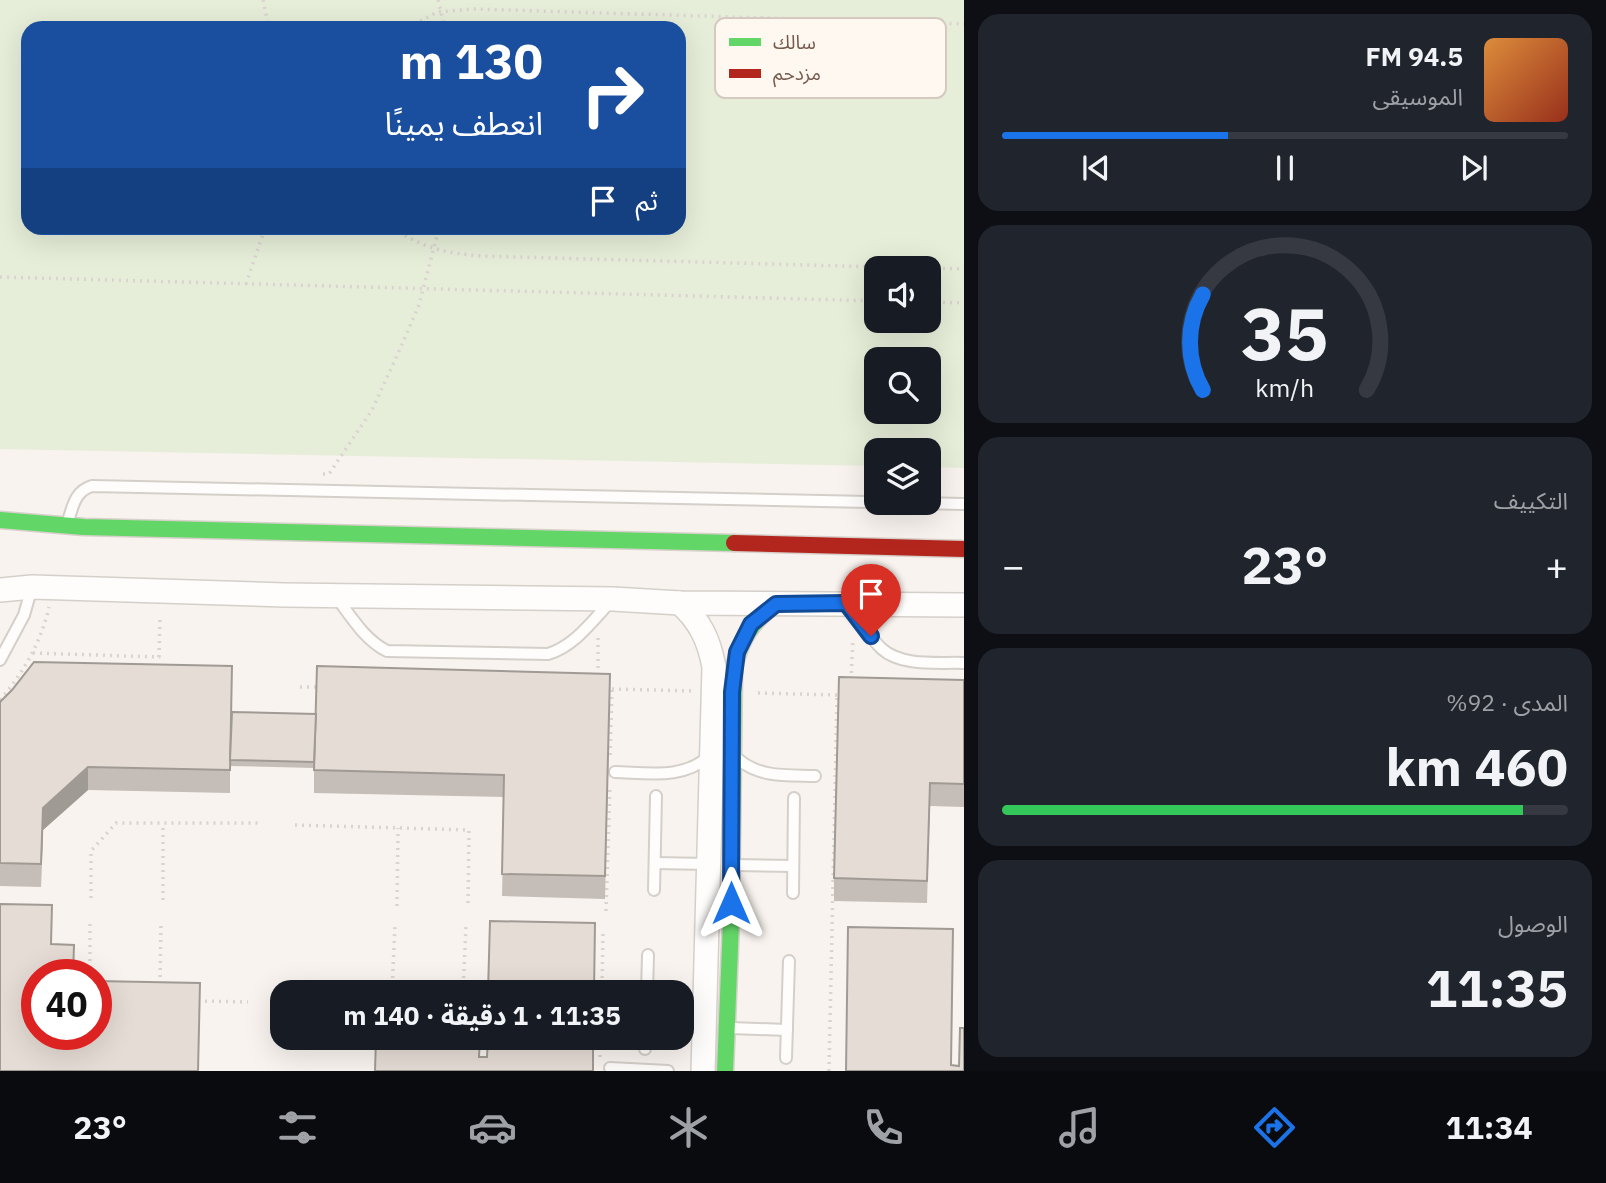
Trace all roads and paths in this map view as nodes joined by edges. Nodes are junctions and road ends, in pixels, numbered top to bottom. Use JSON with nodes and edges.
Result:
{"nodes":[{"id":1,"x":263,"y":0,"type":"edge"},
{"id":2,"x":438,"y":0,"type":"edge"},
{"id":3,"x":440,"y":12,"type":"junction"},
{"id":4,"x":768,"y":18,"type":"edge"},
{"id":5,"x":268,"y":21,"type":"edge"},
{"id":6,"x":422,"y":21,"type":"edge"},
{"id":7,"x":442,"y":21,"type":"edge"},
{"id":8,"x":946,"y":23,"type":"edge"},
{"id":9,"x":964,"y":24,"type":"edge"},
{"id":10,"x":263,"y":235,"type":"edge"},
{"id":11,"x":404,"y":235,"type":"edge"},
{"id":12,"x":437,"y":235,"type":"edge"},
{"id":13,"x":434,"y":249,"type":"junction"},
{"id":14,"x":864,"y":267,"type":"edge"},
{"id":15,"x":941,"y":268,"type":"edge"},
{"id":16,"x":964,"y":269,"type":"edge"},
{"id":17,"x":0,"y":277,"type":"edge"},
{"id":18,"x":246,"y":284,"type":"junction"},
{"id":19,"x":424,"y":288,"type":"junction"},
{"id":20,"x":864,"y":301,"type":"edge"},
{"id":21,"x":941,"y":302,"type":"edge"},
{"id":22,"x":964,"y":303,"type":"edge"},
{"id":23,"x":319,"y":474,"type":"dead end"},
{"id":24,"x":964,"y":504,"type":"edge"},
{"id":25,"x":0,"y":520,"type":"edge"},
{"id":26,"x":66,"y":527,"type":"junction"},
{"id":27,"x":964,"y":550,"type":"edge"},
{"id":28,"x":41,"y":588,"type":"junction"},
{"id":29,"x":0,"y":590,"type":"edge"},
{"id":30,"x":335,"y":596,"type":"junction"},
{"id":31,"x":613,"y":599,"type":"junction"},
{"id":32,"x":680,"y":603,"type":"junction"},
{"id":33,"x":776,"y":604,"type":"junction"},
{"id":34,"x":964,"y":604,"type":"edge"},
{"id":35,"x":851,"y":609,"type":"junction"},
{"id":36,"x":160,"y":615,"type":"dead end"},
{"id":37,"x":33,"y":653,"type":"junction"},
{"id":38,"x":0,"y":660,"type":"edge"},
{"id":39,"x":964,"y":663,"type":"edge"},
{"id":40,"x":851,"y":683,"type":"edge"},
{"id":41,"x":300,"y":687,"type":"dead end"},
{"id":42,"x":327,"y":687,"type":"edge"},
{"id":43,"x":612,"y":689,"type":"edge"},
{"id":44,"x":723,"y":692,"type":"junction"},
{"id":45,"x":836,"y":695,"type":"junction"},
{"id":46,"x":844,"y":695,"type":"edge"},
{"id":47,"x":0,"y":701,"type":"edge"},
{"id":48,"x":722,"y":753,"type":"junction"},
{"id":49,"x":615,"y":772,"type":"dead end"},
{"id":50,"x":815,"y":776,"type":"dead end"},
{"id":51,"x":656,"y":796,"type":"dead end"},
{"id":52,"x":794,"y":799,"type":"dead end"},
{"id":53,"x":163,"y":823,"type":"junction"},
{"id":54,"x":260,"y":823,"type":"dead end"},
{"id":55,"x":295,"y":825,"type":"dead end"},
{"id":56,"x":398,"y":828,"type":"junction"},
{"id":57,"x":655,"y":863,"type":"junction"},
{"id":58,"x":708,"y":864,"type":"junction"},
{"id":59,"x":732,"y":865,"type":"junction"},
{"id":60,"x":793,"y":866,"type":"junction"},
{"id":61,"x":654,"y":890,"type":"dead end"},
{"id":62,"x":793,"y":893,"type":"dead end"},
{"id":63,"x":90,"y":898,"type":"dead end"},
{"id":64,"x":163,"y":900,"type":"dead end"},
{"id":65,"x":397,"y":906,"type":"dead end"},
{"id":66,"x":468,"y":908,"type":"dead end"},
{"id":67,"x":90,"y":921,"type":"dead end"},
{"id":68,"x":161,"y":922,"type":"dead end"},
{"id":69,"x":395,"y":924,"type":"dead end"},
{"id":70,"x":466,"y":926,"type":"dead end"},
{"id":71,"x":603,"y":929,"type":"dead end"},
{"id":72,"x":648,"y":955,"type":"dead end"},
{"id":73,"x":90,"y":959,"type":"edge"},
{"id":74,"x":789,"y":961,"type":"dead end"},
{"id":75,"x":393,"y":980,"type":"edge"},
{"id":76,"x":464,"y":980,"type":"edge"},
{"id":77,"x":601,"y":980,"type":"edge"},
{"id":78,"x":647,"y":980,"type":"edge"},
{"id":79,"x":160,"y":988,"type":"edge"},
{"id":80,"x":198,"y":1001,"type":"edge"},
{"id":81,"x":248,"y":1002,"type":"dead end"},
{"id":82,"x":694,"y":1027,"type":"edge"},
{"id":83,"x":704,"y":1027,"type":"junction"},
{"id":84,"x":727,"y":1028,"type":"junction"},
{"id":85,"x":787,"y":1030,"type":"junction"},
{"id":86,"x":786,"y":1058,"type":"dead end"},
{"id":87,"x":610,"y":1068,"type":"dead end"},
{"id":88,"x":668,"y":1071,"type":"edge"},
{"id":89,"x":703,"y":1071,"type":"edge"},
{"id":90,"x":725,"y":1071,"type":"edge"},
{"id":91,"x":829,"y":1071,"type":"edge"}],
"edges":[{"from":1,"to":5,"type":"path"},
{"from":2,"to":3,"type":"path"},
{"from":3,"to":4,"type":"path"},
{"from":3,"to":6,"type":"path"},
{"from":3,"to":7,"type":"path"},
{"from":8,"to":9,"type":"path"},
{"from":10,"to":18,"type":"path"},
{"from":11,"to":13,"type":"path"},
{"from":12,"to":13,"type":"path"},
{"from":13,"to":14,"type":"path"},
{"from":13,"to":19,"type":"path"},
{"from":15,"to":16,"type":"path"},
{"from":17,"to":18,"type":"path"},
{"from":18,"to":19,"type":"path"},
{"from":19,"to":20,"type":"path"},
{"from":19,"to":23,"type":"path"},
{"from":21,"to":22,"type":"path"},
{"from":24,"to":26,"type":"lane"},
{"from":25,"to":26,"type":"street"},
{"from":26,"to":27,"type":"street"},
{"from":28,"to":29,"type":"street"},
{"from":28,"to":30,"type":"street"},
{"from":28,"to":37,"type":"path"},
{"from":28,"to":38,"type":"lane"},
{"from":30,"to":31,"type":"street"},
{"from":30,"to":31,"type":"lane"},
{"from":31,"to":32,"type":"street"},
{"from":32,"to":33,"type":"street"},
{"from":32,"to":44,"type":"street"},
{"from":33,"to":35,"type":"street"},
{"from":33,"to":44,"type":"street"},
{"from":34,"to":35,"type":"street"},
{"from":35,"to":39,"type":"lane"},
{"from":35,"to":40,"type":"path"},
{"from":36,"to":37,"type":"path"},
{"from":37,"to":47,"type":"path"},
{"from":41,"to":42,"type":"path"},
{"from":43,"to":44,"type":"path"},
{"from":44,"to":45,"type":"path"},
{"from":44,"to":48,"type":"street"},
{"from":45,"to":46,"type":"path"},
{"from":45,"to":91,"type":"path"},
{"from":48,"to":49,"type":"lane"},
{"from":48,"to":50,"type":"lane"},
{"from":48,"to":58,"type":"street"},
{"from":48,"to":59,"type":"street"},
{"from":51,"to":57,"type":"lane"},
{"from":52,"to":60,"type":"lane"},
{"from":53,"to":54,"type":"path"},
{"from":53,"to":63,"type":"path"},
{"from":53,"to":64,"type":"path"},
{"from":55,"to":56,"type":"path"},
{"from":56,"to":65,"type":"path"},
{"from":56,"to":66,"type":"path"},
{"from":57,"to":58,"type":"lane"},
{"from":57,"to":61,"type":"lane"},
{"from":58,"to":83,"type":"street"},
{"from":59,"to":60,"type":"lane"},
{"from":59,"to":84,"type":"street"},
{"from":60,"to":62,"type":"lane"},
{"from":67,"to":73,"type":"path"},
{"from":68,"to":79,"type":"path"},
{"from":69,"to":75,"type":"path"},
{"from":70,"to":76,"type":"path"},
{"from":71,"to":77,"type":"path"},
{"from":72,"to":78,"type":"lane"},
{"from":74,"to":85,"type":"lane"},
{"from":80,"to":81,"type":"path"},
{"from":82,"to":83,"type":"lane"},
{"from":83,"to":89,"type":"street"},
{"from":84,"to":85,"type":"lane"},
{"from":84,"to":90,"type":"street"},
{"from":85,"to":86,"type":"lane"},
{"from":87,"to":88,"type":"lane"}]}
